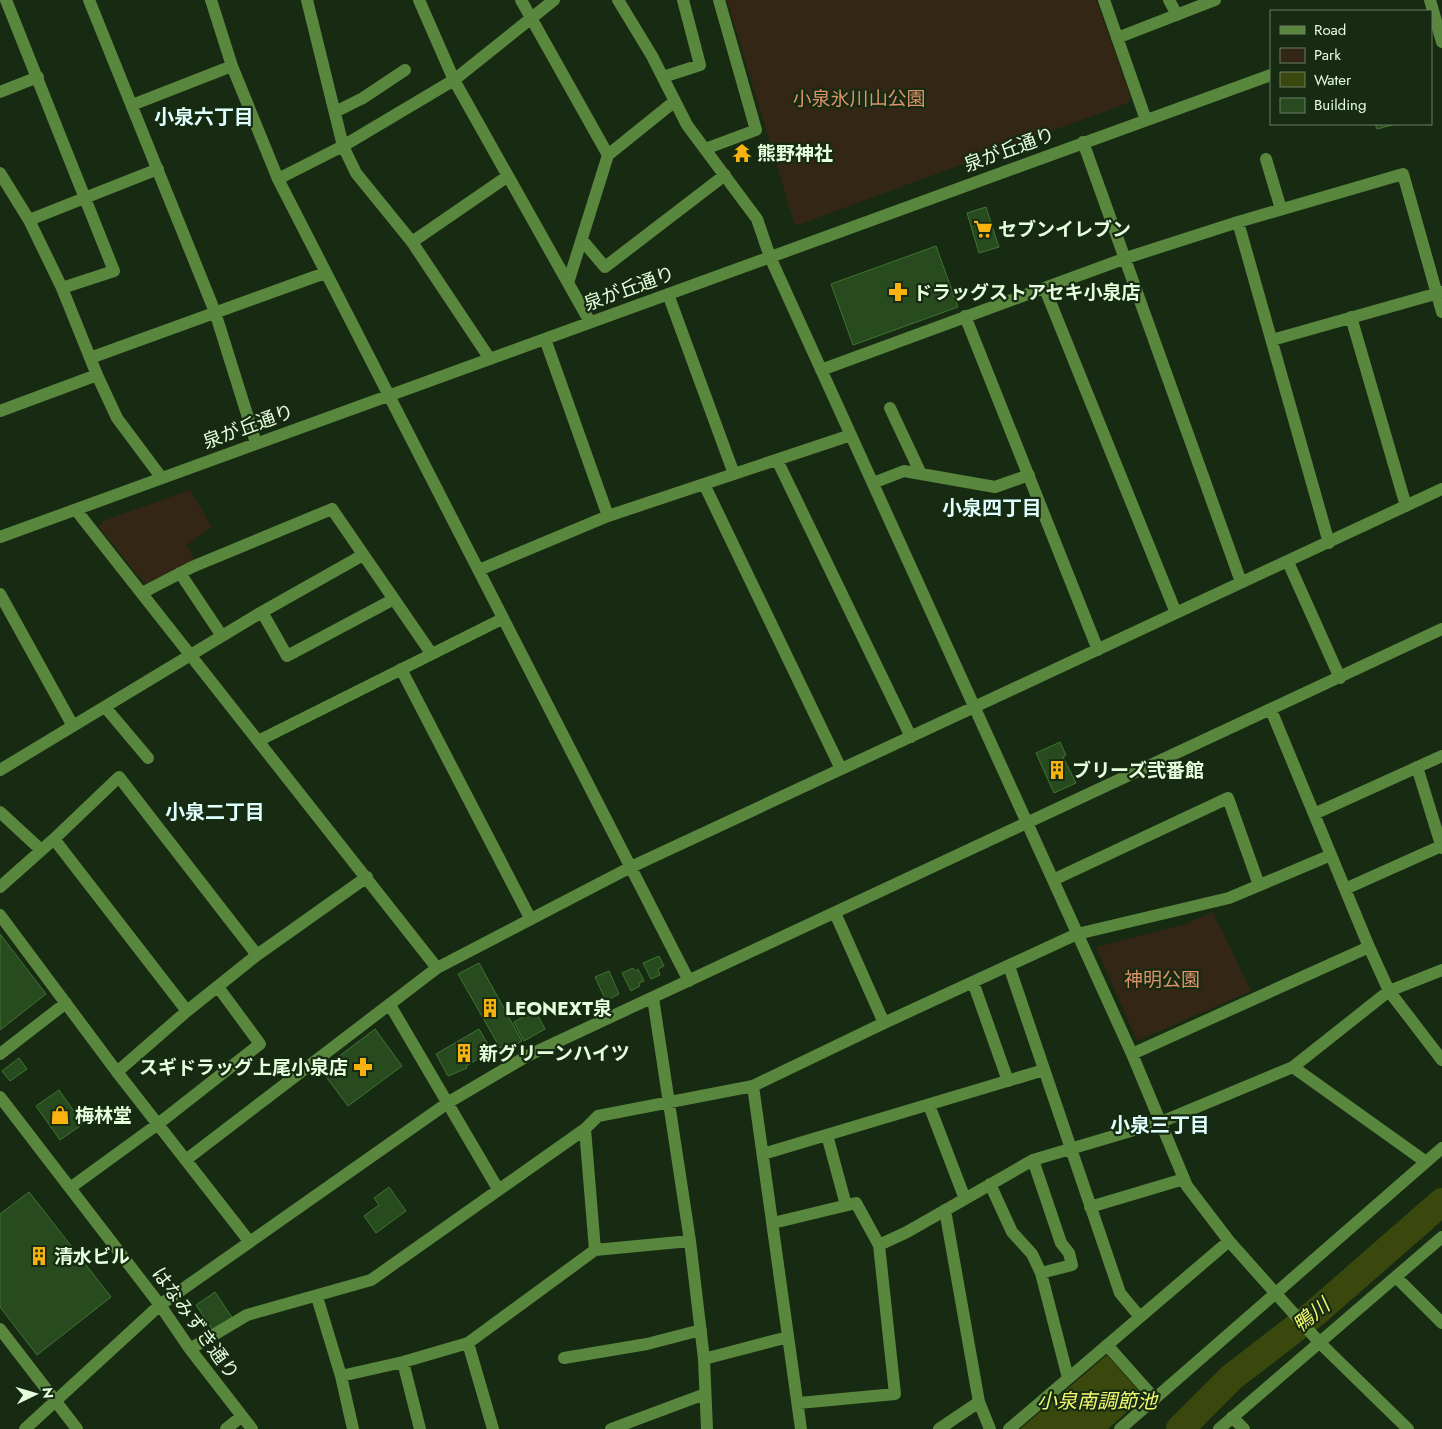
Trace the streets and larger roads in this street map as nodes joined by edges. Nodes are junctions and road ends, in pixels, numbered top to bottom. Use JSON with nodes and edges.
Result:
{"nodes":[{"id":1,"x":6,"y":0,"type":"edge"},
{"id":2,"x":89,"y":0,"type":"edge"},
{"id":3,"x":211,"y":0,"type":"edge"},
{"id":4,"x":307,"y":0,"type":"edge"},
{"id":5,"x":419,"y":0,"type":"edge"},
{"id":6,"x":520,"y":0,"type":"edge"},
{"id":7,"x":554,"y":0,"type":"edge"},
{"id":8,"x":618,"y":0,"type":"edge"},
{"id":9,"x":683,"y":0,"type":"edge"},
{"id":10,"x":719,"y":0,"type":"edge"},
{"id":11,"x":1104,"y":0,"type":"edge"},
{"id":12,"x":1170,"y":0,"type":"edge"},
{"id":13,"x":1215,"y":0,"type":"edge"},
{"id":14,"x":1430,"y":0,"type":"edge"},
{"id":15,"x":1177,"y":15,"type":"junction"},
{"id":16,"x":1436,"y":15,"type":"edge"},
{"id":17,"x":530,"y":19,"type":"junction"},
{"id":18,"x":1117,"y":38,"type":"junction"},
{"id":19,"x":1442,"y":42,"type":"edge"},
{"id":20,"x":232,"y":66,"type":"junction"},
{"id":21,"x":405,"y":70,"type":"dead end"},
{"id":22,"x":1270,"y":75,"type":"edge"},
{"id":23,"x":38,"y":77,"type":"junction"},
{"id":24,"x":662,"y":77,"type":"junction"},
{"id":25,"x":454,"y":80,"type":"junction"},
{"id":26,"x":0,"y":92,"type":"edge"},
{"id":27,"x":675,"y":100,"type":"junction"},
{"id":28,"x":132,"y":105,"type":"junction"},
{"id":29,"x":335,"y":112,"type":"junction"},
{"id":30,"x":1146,"y":120,"type":"junction"},
{"id":31,"x":1083,"y":142,"type":"junction"},
{"id":32,"x":342,"y":146,"type":"junction"},
{"id":33,"x":706,"y":149,"type":"junction"},
{"id":34,"x":608,"y":155,"type":"junction"},
{"id":35,"x":1266,"y":159,"type":"dead end"},
{"id":36,"x":158,"y":169,"type":"junction"},
{"id":37,"x":0,"y":173,"type":"edge"},
{"id":38,"x":725,"y":175,"type":"junction"},
{"id":39,"x":508,"y":176,"type":"junction"},
{"id":40,"x":278,"y":179,"type":"junction"},
{"id":41,"x":85,"y":197,"type":"junction"},
{"id":42,"x":1281,"y":209,"type":"junction"},
{"id":43,"x":29,"y":220,"type":"junction"},
{"id":44,"x":1238,"y":222,"type":"junction"},
{"id":45,"x":582,"y":240,"type":"junction"},
{"id":46,"x":412,"y":242,"type":"junction"},
{"id":47,"x":770,"y":257,"type":"junction"},
{"id":48,"x":1126,"y":258,"type":"junction"},
{"id":49,"x":325,"y":273,"type":"junction"},
{"id":50,"x":568,"y":283,"type":"junction"},
{"id":51,"x":62,"y":288,"type":"junction"},
{"id":52,"x":1045,"y":289,"type":"junction"},
{"id":53,"x":1439,"y":292,"type":"edge"},
{"id":54,"x":668,"y":294,"type":"junction"},
{"id":55,"x":215,"y":312,"type":"junction"},
{"id":56,"x":1442,"y":312,"type":"edge"},
{"id":57,"x":965,"y":316,"type":"junction"},
{"id":58,"x":1351,"y":318,"type":"junction"},
{"id":59,"x":590,"y":322,"type":"junction"},
{"id":60,"x":545,"y":339,"type":"junction"},
{"id":61,"x":1272,"y":340,"type":"junction"},
{"id":62,"x":90,"y":358,"type":"junction"},
{"id":63,"x":490,"y":359,"type":"junction"},
{"id":64,"x":821,"y":370,"type":"junction"},
{"id":65,"x":97,"y":375,"type":"junction"},
{"id":66,"x":388,"y":396,"type":"junction"},
{"id":67,"x":890,"y":408,"type":"dead end"},
{"id":68,"x":0,"y":411,"type":"edge"},
{"id":69,"x":851,"y":435,"type":"junction"},
{"id":70,"x":256,"y":443,"type":"junction"},
{"id":71,"x":777,"y":460,"type":"junction"},
{"id":72,"x":734,"y":474,"type":"junction"},
{"id":73,"x":921,"y":474,"type":"junction"},
{"id":74,"x":1029,"y":475,"type":"junction"},
{"id":75,"x":161,"y":477,"type":"junction"},
{"id":76,"x":873,"y":483,"type":"junction"},
{"id":77,"x":704,"y":484,"type":"junction"},
{"id":78,"x":1442,"y":489,"type":"edge"},
{"id":79,"x":1406,"y":506,"type":"junction"},
{"id":80,"x":76,"y":510,"type":"junction"},
{"id":81,"x":608,"y":516,"type":"junction"},
{"id":82,"x":0,"y":537,"type":"edge"},
{"id":83,"x":1329,"y":543,"type":"junction"},
{"id":84,"x":363,"y":555,"type":"junction"},
{"id":85,"x":1288,"y":562,"type":"junction"},
{"id":86,"x":479,"y":570,"type":"junction"},
{"id":87,"x":180,"y":573,"type":"junction"},
{"id":88,"x":1241,"y":582,"type":"junction"},
{"id":89,"x":142,"y":593,"type":"junction"},
{"id":90,"x":0,"y":594,"type":"edge"},
{"id":91,"x":394,"y":599,"type":"junction"},
{"id":92,"x":262,"y":612,"type":"junction"},
{"id":93,"x":1176,"y":613,"type":"junction"},
{"id":94,"x":502,"y":619,"type":"junction"},
{"id":95,"x":1442,"y":629,"type":"edge"},
{"id":96,"x":222,"y":636,"type":"junction"},
{"id":97,"x":1098,"y":650,"type":"junction"},
{"id":98,"x":431,"y":653,"type":"junction"},
{"id":99,"x":192,"y":655,"type":"junction"},
{"id":100,"x":401,"y":669,"type":"junction"},
{"id":101,"x":1340,"y":678,"type":"junction"},
{"id":102,"x":105,"y":707,"type":"junction"},
{"id":103,"x":975,"y":707,"type":"junction"},
{"id":104,"x":1271,"y":710,"type":"junction"},
{"id":105,"x":73,"y":726,"type":"junction"},
{"id":106,"x":911,"y":737,"type":"junction"},
{"id":107,"x":260,"y":740,"type":"junction"},
{"id":108,"x":1442,"y":756,"type":"edge"},
{"id":109,"x":148,"y":758,"type":"dead end"},
{"id":110,"x":1,"y":767,"type":"edge"},
{"id":111,"x":1417,"y":767,"type":"junction"},
{"id":112,"x":841,"y":769,"type":"junction"},
{"id":113,"x":0,"y":812,"type":"edge"},
{"id":114,"x":1314,"y":814,"type":"junction"},
{"id":115,"x":1028,"y":824,"type":"junction"},
{"id":116,"x":54,"y":839,"type":"junction"},
{"id":117,"x":1442,"y":847,"type":"edge"},
{"id":118,"x":40,"y":849,"type":"junction"},
{"id":119,"x":1330,"y":855,"type":"junction"},
{"id":120,"x":631,"y":867,"type":"junction"},
{"id":121,"x":366,"y":877,"type":"junction"},
{"id":122,"x":1053,"y":880,"type":"junction"},
{"id":123,"x":1259,"y":885,"type":"junction"},
{"id":124,"x":0,"y":887,"type":"edge"},
{"id":125,"x":1345,"y":889,"type":"junction"},
{"id":126,"x":835,"y":913,"type":"junction"},
{"id":127,"x":0,"y":915,"type":"edge"},
{"id":128,"x":530,"y":918,"type":"junction"},
{"id":129,"x":1077,"y":934,"type":"junction"},
{"id":130,"x":1369,"y":948,"type":"junction"},
{"id":131,"x":257,"y":955,"type":"junction"},
{"id":132,"x":1008,"y":966,"type":"junction"},
{"id":133,"x":437,"y":968,"type":"junction"},
{"id":134,"x":1442,"y":970,"type":"edge"},
{"id":135,"x":689,"y":981,"type":"junction"},
{"id":136,"x":973,"y":982,"type":"junction"},
{"id":137,"x":218,"y":986,"type":"junction"},
{"id":138,"x":1389,"y":991,"type":"junction"},
{"id":139,"x":653,"y":998,"type":"junction"},
{"id":140,"x":66,"y":1003,"type":"junction"},
{"id":141,"x":390,"y":1005,"type":"junction"},
{"id":142,"x":187,"y":1011,"type":"junction"},
{"id":143,"x":884,"y":1023,"type":"junction"},
{"id":144,"x":0,"y":1054,"type":"edge"},
{"id":145,"x":1132,"y":1054,"type":"junction"},
{"id":146,"x":1442,"y":1060,"type":"edge"},
{"id":147,"x":1293,"y":1067,"type":"junction"},
{"id":148,"x":1044,"y":1070,"type":"junction"},
{"id":149,"x":117,"y":1072,"type":"junction"},
{"id":150,"x":1008,"y":1081,"type":"junction"},
{"id":151,"x":753,"y":1086,"type":"junction"},
{"id":152,"x":0,"y":1096,"type":"edge"},
{"id":153,"x":449,"y":1102,"type":"junction"},
{"id":154,"x":670,"y":1102,"type":"junction"},
{"id":155,"x":929,"y":1105,"type":"junction"},
{"id":156,"x":1161,"y":1122,"type":"junction"},
{"id":157,"x":158,"y":1124,"type":"junction"},
{"id":158,"x":585,"y":1129,"type":"junction"},
{"id":159,"x":827,"y":1135,"type":"junction"},
{"id":160,"x":1442,"y":1148,"type":"edge"},
{"id":161,"x":1071,"y":1149,"type":"junction"},
{"id":162,"x":763,"y":1154,"type":"junction"},
{"id":163,"x":187,"y":1160,"type":"junction"},
{"id":164,"x":1033,"y":1160,"type":"junction"},
{"id":165,"x":1426,"y":1162,"type":"junction"},
{"id":166,"x":1184,"y":1178,"type":"junction"},
{"id":167,"x":990,"y":1184,"type":"junction"},
{"id":168,"x":70,"y":1188,"type":"junction"},
{"id":169,"x":498,"y":1189,"type":"junction"},
{"id":170,"x":965,"y":1198,"type":"junction"},
{"id":171,"x":846,"y":1205,"type":"junction"},
{"id":172,"x":1090,"y":1207,"type":"junction"},
{"id":173,"x":945,"y":1210,"type":"junction"},
{"id":174,"x":773,"y":1223,"type":"junction"},
{"id":175,"x":1442,"y":1237,"type":"edge"},
{"id":176,"x":249,"y":1241,"type":"junction"},
{"id":177,"x":690,"y":1241,"type":"junction"},
{"id":178,"x":1229,"y":1241,"type":"junction"},
{"id":179,"x":879,"y":1245,"type":"junction"},
{"id":180,"x":595,"y":1250,"type":"junction"},
{"id":181,"x":1041,"y":1274,"type":"junction"},
{"id":182,"x":1396,"y":1277,"type":"junction"},
{"id":183,"x":1277,"y":1294,"type":"junction"},
{"id":184,"x":317,"y":1297,"type":"junction"},
{"id":185,"x":160,"y":1305,"type":"junction"},
{"id":186,"x":1140,"y":1317,"type":"junction"},
{"id":187,"x":1442,"y":1322,"type":"edge"},
{"id":188,"x":0,"y":1329,"type":"edge"},
{"id":189,"x":700,"y":1330,"type":"junction"},
{"id":190,"x":788,"y":1338,"type":"junction"},
{"id":191,"x":468,"y":1343,"type":"junction"},
{"id":192,"x":1320,"y":1343,"type":"junction"},
{"id":193,"x":1107,"y":1345,"type":"junction"},
{"id":194,"x":190,"y":1349,"type":"junction"},
{"id":195,"x":564,"y":1358,"type":"dead end"},
{"id":196,"x":704,"y":1359,"type":"junction"},
{"id":197,"x":402,"y":1362,"type":"junction"},
{"id":198,"x":341,"y":1376,"type":"junction"},
{"id":199,"x":1068,"y":1378,"type":"junction"},
{"id":200,"x":705,"y":1394,"type":"junction"},
{"id":201,"x":1155,"y":1399,"type":"junction"},
{"id":202,"x":56,"y":1402,"type":"junction"},
{"id":203,"x":979,"y":1402,"type":"junction"},
{"id":204,"x":799,"y":1403,"type":"junction"},
{"id":205,"x":242,"y":1416,"type":"junction"},
{"id":206,"x":1232,"y":1418,"type":"junction"},
{"id":207,"x":25,"y":1429,"type":"edge"},
{"id":208,"x":77,"y":1429,"type":"edge"},
{"id":209,"x":226,"y":1429,"type":"edge"},
{"id":210,"x":252,"y":1429,"type":"edge"},
{"id":211,"x":354,"y":1429,"type":"edge"},
{"id":212,"x":420,"y":1429,"type":"edge"},
{"id":213,"x":493,"y":1429,"type":"edge"},
{"id":214,"x":611,"y":1429,"type":"edge"},
{"id":215,"x":708,"y":1429,"type":"edge"},
{"id":216,"x":801,"y":1429,"type":"edge"},
{"id":217,"x":939,"y":1429,"type":"edge"},
{"id":218,"x":990,"y":1429,"type":"edge"},
{"id":219,"x":1009,"y":1429,"type":"edge"},
{"id":220,"x":1120,"y":1429,"type":"edge"},
{"id":221,"x":1220,"y":1429,"type":"edge"},
{"id":222,"x":1244,"y":1429,"type":"edge"},
{"id":223,"x":1408,"y":1429,"type":"edge"}],
"edges":[{"from":1,"to":23,"type":"street"},
{"from":2,"to":28,"type":"street"},
{"from":3,"to":20,"type":"street"},
{"from":4,"to":29,"type":"street"},
{"from":5,"to":25,"type":"street"},
{"from":6,"to":17,"type":"street"},
{"from":7,"to":17,"type":"street"},
{"from":8,"to":24,"type":"street"},
{"from":9,"to":24,"type":"street"},
{"from":10,"to":33,"type":"street"},
{"from":11,"to":18,"type":"street"},
{"from":12,"to":15,"type":"street"},
{"from":13,"to":15,"type":"street"},
{"from":14,"to":16,"type":"street"},
{"from":15,"to":18,"type":"street"},
{"from":16,"to":19,"type":"street"},
{"from":17,"to":25,"type":"street"},
{"from":17,"to":34,"type":"street"},
{"from":18,"to":30,"type":"street"},
{"from":20,"to":28,"type":"street"},
{"from":20,"to":40,"type":"street"},
{"from":21,"to":29,"type":"street"},
{"from":22,"to":30,"type":"street","name":"泉が丘通り"},
{"from":23,"to":26,"type":"street"},
{"from":23,"to":41,"type":"street"},
{"from":24,"to":27,"type":"street"},
{"from":25,"to":32,"type":"street"},
{"from":25,"to":39,"type":"street"},
{"from":27,"to":33,"type":"street"},
{"from":27,"to":34,"type":"street"},
{"from":28,"to":36,"type":"street"},
{"from":29,"to":32,"type":"street"},
{"from":30,"to":31,"type":"street","name":"泉が丘通り"},
{"from":31,"to":47,"type":"street","name":"泉が丘通り"},
{"from":31,"to":48,"type":"street"},
{"from":32,"to":40,"type":"street"},
{"from":32,"to":46,"type":"street"},
{"from":33,"to":38,"type":"street"},
{"from":34,"to":45,"type":"street"},
{"from":35,"to":42,"type":"street"},
{"from":36,"to":41,"type":"street"},
{"from":36,"to":55,"type":"street"},
{"from":37,"to":43,"type":"street"},
{"from":38,"to":45,"type":"street"},
{"from":38,"to":47,"type":"street"},
{"from":39,"to":46,"type":"street"},
{"from":39,"to":50,"type":"street"},
{"from":40,"to":49,"type":"street"},
{"from":41,"to":43,"type":"street"},
{"from":41,"to":51,"type":"street"},
{"from":42,"to":44,"type":"street"},
{"from":42,"to":53,"type":"street"},
{"from":43,"to":51,"type":"street"},
{"from":44,"to":48,"type":"street"},
{"from":44,"to":61,"type":"street"},
{"from":45,"to":50,"type":"street"},
{"from":46,"to":63,"type":"street"},
{"from":47,"to":54,"type":"street","name":"泉が丘通り"},
{"from":47,"to":64,"type":"street"},
{"from":48,"to":52,"type":"street"},
{"from":48,"to":88,"type":"street"},
{"from":49,"to":55,"type":"street"},
{"from":49,"to":66,"type":"street"},
{"from":50,"to":59,"type":"street"},
{"from":51,"to":62,"type":"street"},
{"from":52,"to":57,"type":"street"},
{"from":52,"to":93,"type":"street"},
{"from":53,"to":56,"type":"street"},
{"from":53,"to":58,"type":"street"},
{"from":54,"to":59,"type":"street","name":"泉が丘通り"},
{"from":54,"to":72,"type":"street"},
{"from":55,"to":62,"type":"street"},
{"from":55,"to":70,"type":"street"},
{"from":57,"to":64,"type":"street"},
{"from":57,"to":74,"type":"street"},
{"from":58,"to":61,"type":"street"},
{"from":58,"to":79,"type":"street"},
{"from":59,"to":60,"type":"street","name":"泉が丘通り"},
{"from":60,"to":63,"type":"street","name":"泉が丘通り"},
{"from":60,"to":81,"type":"street"},
{"from":61,"to":83,"type":"street"},
{"from":62,"to":65,"type":"street"},
{"from":63,"to":66,"type":"street","name":"泉が丘通り"},
{"from":64,"to":69,"type":"street"},
{"from":65,"to":68,"type":"street"},
{"from":65,"to":75,"type":"street"},
{"from":66,"to":70,"type":"street","name":"泉が丘通り"},
{"from":66,"to":86,"type":"street"},
{"from":67,"to":73,"type":"street"},
{"from":69,"to":71,"type":"street"},
{"from":69,"to":76,"type":"street"},
{"from":70,"to":75,"type":"street","name":"泉が丘通り"},
{"from":71,"to":72,"type":"street"},
{"from":71,"to":106,"type":"street"},
{"from":72,"to":77,"type":"street"},
{"from":73,"to":74,"type":"street"},
{"from":73,"to":76,"type":"street"},
{"from":74,"to":97,"type":"street"},
{"from":75,"to":80,"type":"street","name":"泉が丘通り"},
{"from":76,"to":103,"type":"street"},
{"from":77,"to":81,"type":"street"},
{"from":77,"to":112,"type":"street"},
{"from":78,"to":79,"type":"street"},
{"from":79,"to":83,"type":"street"},
{"from":80,"to":82,"type":"street","name":"泉が丘通り"},
{"from":80,"to":89,"type":"street"},
{"from":81,"to":86,"type":"street"},
{"from":83,"to":85,"type":"street"},
{"from":84,"to":87,"type":"street"},
{"from":84,"to":91,"type":"street"},
{"from":84,"to":92,"type":"street"},
{"from":85,"to":88,"type":"street"},
{"from":85,"to":101,"type":"street"},
{"from":86,"to":94,"type":"street"},
{"from":87,"to":89,"type":"street"},
{"from":87,"to":96,"type":"street"},
{"from":88,"to":93,"type":"street"},
{"from":89,"to":99,"type":"street"},
{"from":90,"to":105,"type":"street"},
{"from":91,"to":92,"type":"street"},
{"from":91,"to":98,"type":"street"},
{"from":92,"to":96,"type":"street"},
{"from":93,"to":97,"type":"street"},
{"from":94,"to":98,"type":"street"},
{"from":94,"to":120,"type":"street"},
{"from":95,"to":101,"type":"street"},
{"from":96,"to":99,"type":"street"},
{"from":97,"to":103,"type":"street"},
{"from":98,"to":100,"type":"street"},
{"from":99,"to":102,"type":"street"},
{"from":99,"to":107,"type":"street"},
{"from":100,"to":107,"type":"street"},
{"from":100,"to":128,"type":"street"},
{"from":101,"to":104,"type":"street"},
{"from":102,"to":105,"type":"street"},
{"from":102,"to":109,"type":"street"},
{"from":103,"to":106,"type":"street"},
{"from":103,"to":115,"type":"street"},
{"from":104,"to":114,"type":"street"},
{"from":104,"to":115,"type":"street"},
{"from":105,"to":110,"type":"street"},
{"from":106,"to":112,"type":"street"},
{"from":107,"to":121,"type":"street"},
{"from":108,"to":111,"type":"street"},
{"from":111,"to":114,"type":"street"},
{"from":111,"to":117,"type":"street"},
{"from":112,"to":120,"type":"street"},
{"from":113,"to":118,"type":"street"},
{"from":114,"to":119,"type":"street"},
{"from":115,"to":122,"type":"street"},
{"from":115,"to":126,"type":"street"},
{"from":116,"to":118,"type":"street"},
{"from":116,"to":131,"type":"street"},
{"from":116,"to":142,"type":"street"},
{"from":117,"to":125,"type":"street"},
{"from":118,"to":124,"type":"street"},
{"from":119,"to":123,"type":"street"},
{"from":119,"to":125,"type":"street"},
{"from":120,"to":128,"type":"street"},
{"from":120,"to":135,"type":"street"},
{"from":121,"to":131,"type":"street"},
{"from":121,"to":133,"type":"street"},
{"from":122,"to":123,"type":"street"},
{"from":122,"to":129,"type":"street"},
{"from":123,"to":129,"type":"street"},
{"from":125,"to":130,"type":"street"},
{"from":126,"to":135,"type":"street"},
{"from":126,"to":143,"type":"street"},
{"from":127,"to":140,"type":"street"},
{"from":128,"to":133,"type":"street"},
{"from":129,"to":132,"type":"street"},
{"from":129,"to":145,"type":"street"},
{"from":130,"to":138,"type":"street"},
{"from":130,"to":145,"type":"street"},
{"from":131,"to":137,"type":"street"},
{"from":132,"to":136,"type":"street"},
{"from":132,"to":148,"type":"street"},
{"from":133,"to":141,"type":"street"},
{"from":134,"to":138,"type":"street"},
{"from":135,"to":139,"type":"street"},
{"from":136,"to":143,"type":"street"},
{"from":136,"to":150,"type":"street"},
{"from":137,"to":142,"type":"street"},
{"from":137,"to":157,"type":"street"},
{"from":138,"to":146,"type":"street"},
{"from":138,"to":147,"type":"street"},
{"from":139,"to":153,"type":"street"},
{"from":139,"to":154,"type":"street"},
{"from":140,"to":144,"type":"street"},
{"from":140,"to":149,"type":"street"},
{"from":141,"to":153,"type":"street"},
{"from":141,"to":163,"type":"street"},
{"from":142,"to":149,"type":"street"},
{"from":143,"to":151,"type":"street"},
{"from":145,"to":156,"type":"street"},
{"from":147,"to":156,"type":"street"},
{"from":147,"to":165,"type":"street"},
{"from":148,"to":150,"type":"street"},
{"from":148,"to":161,"type":"street"},
{"from":149,"to":157,"type":"street"},
{"from":150,"to":155,"type":"street"},
{"from":151,"to":154,"type":"street"},
{"from":151,"to":162,"type":"street"},
{"from":152,"to":168,"type":"street","name":"はなみずき通り"},
{"from":153,"to":169,"type":"street"},
{"from":153,"to":176,"type":"street"},
{"from":154,"to":158,"type":"street"},
{"from":154,"to":177,"type":"street"},
{"from":155,"to":159,"type":"street"},
{"from":155,"to":170,"type":"street"},
{"from":156,"to":161,"type":"street"},
{"from":156,"to":166,"type":"street"},
{"from":157,"to":163,"type":"street"},
{"from":157,"to":168,"type":"street"},
{"from":158,"to":169,"type":"street"},
{"from":158,"to":180,"type":"street"},
{"from":159,"to":162,"type":"street"},
{"from":159,"to":171,"type":"street"},
{"from":160,"to":165,"type":"street"},
{"from":161,"to":164,"type":"street"},
{"from":161,"to":172,"type":"street"},
{"from":162,"to":174,"type":"street"},
{"from":163,"to":176,"type":"street"},
{"from":164,"to":167,"type":"street"},
{"from":164,"to":181,"type":"street"},
{"from":165,"to":183,"type":"street"},
{"from":166,"to":172,"type":"street"},
{"from":166,"to":178,"type":"street"},
{"from":167,"to":170,"type":"street"},
{"from":167,"to":181,"type":"street"},
{"from":168,"to":185,"type":"street","name":"はなみずき通り"},
{"from":169,"to":184,"type":"street"},
{"from":170,"to":173,"type":"street"},
{"from":171,"to":174,"type":"street"},
{"from":171,"to":179,"type":"street"},
{"from":172,"to":186,"type":"street"},
{"from":173,"to":179,"type":"street"},
{"from":173,"to":203,"type":"street"},
{"from":174,"to":190,"type":"street"},
{"from":175,"to":182,"type":"street"},
{"from":176,"to":185,"type":"street"},
{"from":177,"to":180,"type":"street"},
{"from":177,"to":189,"type":"street"},
{"from":178,"to":183,"type":"street"},
{"from":178,"to":186,"type":"street"},
{"from":179,"to":204,"type":"street"},
{"from":180,"to":191,"type":"street"},
{"from":181,"to":199,"type":"street"},
{"from":182,"to":187,"type":"street"},
{"from":182,"to":192,"type":"street"},
{"from":183,"to":192,"type":"street"},
{"from":183,"to":201,"type":"street"},
{"from":184,"to":194,"type":"street"},
{"from":184,"to":198,"type":"street"},
{"from":185,"to":194,"type":"street","name":"はなみずき通り"},
{"from":185,"to":202,"type":"street"},
{"from":186,"to":193,"type":"street"},
{"from":188,"to":202,"type":"street"},
{"from":189,"to":195,"type":"street"},
{"from":189,"to":196,"type":"street"},
{"from":190,"to":196,"type":"street"},
{"from":190,"to":204,"type":"street"},
{"from":191,"to":197,"type":"street"},
{"from":191,"to":213,"type":"street"},
{"from":192,"to":206,"type":"street"},
{"from":192,"to":223,"type":"street"},
{"from":193,"to":199,"type":"street"},
{"from":193,"to":201,"type":"street"},
{"from":194,"to":205,"type":"street","name":"はなみずき通り"},
{"from":196,"to":200,"type":"street"},
{"from":197,"to":198,"type":"street"},
{"from":197,"to":212,"type":"street"},
{"from":198,"to":211,"type":"street"},
{"from":199,"to":219,"type":"street"},
{"from":200,"to":214,"type":"street"},
{"from":200,"to":215,"type":"street"},
{"from":201,"to":220,"type":"street"},
{"from":202,"to":207,"type":"street"},
{"from":202,"to":208,"type":"street"},
{"from":203,"to":217,"type":"street"},
{"from":203,"to":218,"type":"street"},
{"from":204,"to":216,"type":"street"},
{"from":205,"to":209,"type":"street"},
{"from":205,"to":210,"type":"street","name":"はなみずき通り"},
{"from":206,"to":221,"type":"street"},
{"from":206,"to":222,"type":"street"}]}
